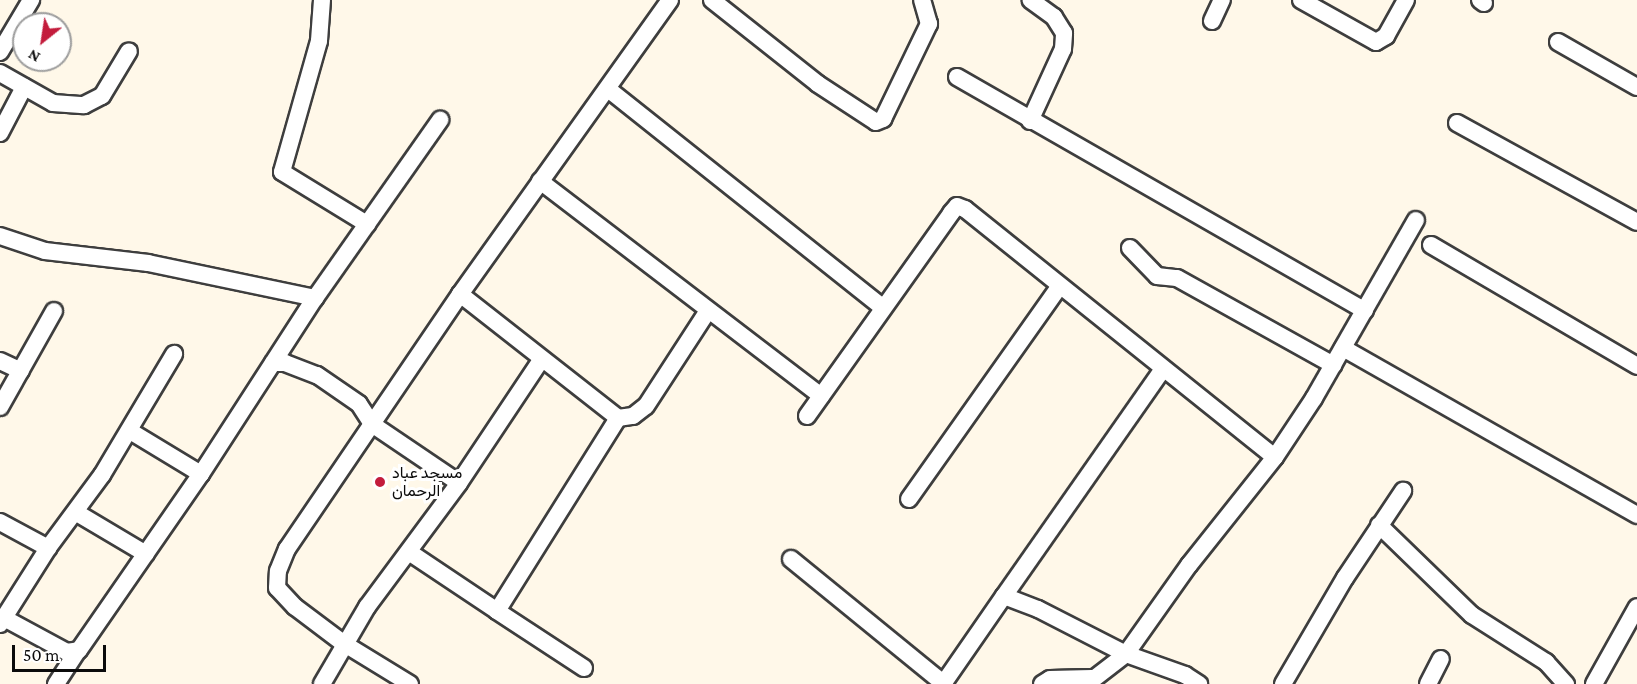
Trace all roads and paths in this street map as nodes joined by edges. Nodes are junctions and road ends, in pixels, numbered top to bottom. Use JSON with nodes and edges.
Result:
{"nodes":[{"id":1,"x":31,"y":0,"type":"edge"},
{"id":2,"x":322,"y":0,"type":"edge"},
{"id":3,"x":670,"y":0,"type":"edge"},
{"id":4,"x":712,"y":0,"type":"edge"},
{"id":5,"x":922,"y":0,"type":"edge"},
{"id":6,"x":1031,"y":0,"type":"edge"},
{"id":7,"x":1222,"y":0,"type":"edge"},
{"id":8,"x":1301,"y":0,"type":"edge"},
{"id":9,"x":1406,"y":0,"type":"edge"},
{"id":10,"x":1212,"y":21,"type":"dead end"},
{"id":11,"x":1558,"y":42,"type":"dead end"},
{"id":12,"x":129,"y":51,"type":"dead end"},
{"id":13,"x":0,"y":52,"type":"edge"},
{"id":14,"x":0,"y":73,"type":"edge"},
{"id":15,"x":957,"y":77,"type":"dead end"},
{"id":16,"x":24,"y":87,"type":"junction"},
{"id":17,"x":1637,"y":87,"type":"edge"},
{"id":18,"x":608,"y":89,"type":"junction"},
{"id":19,"x":440,"y":120,"type":"dead end"},
{"id":20,"x":1030,"y":121,"type":"junction"},
{"id":21,"x":1457,"y":123,"type":"dead end"},
{"id":22,"x":0,"y":133,"type":"edge"},
{"id":23,"x":540,"y":181,"type":"junction"},
{"id":24,"x":1416,"y":220,"type":"dead end"},
{"id":25,"x":1637,"y":222,"type":"edge"},
{"id":26,"x":367,"y":224,"type":"junction"},
{"id":27,"x":0,"y":236,"type":"edge"},
{"id":28,"x":1431,"y":245,"type":"dead end"},
{"id":29,"x":1130,"y":248,"type":"dead end"},
{"id":30,"x":1060,"y":286,"type":"junction"},
{"id":31,"x":460,"y":294,"type":"junction"},
{"id":32,"x":315,"y":298,"type":"junction"},
{"id":33,"x":882,"y":307,"type":"junction"},
{"id":34,"x":54,"y":311,"type":"dead end"},
{"id":35,"x":707,"y":312,"type":"junction"},
{"id":36,"x":1365,"y":312,"type":"junction"},
{"id":37,"x":1343,"y":348,"type":"junction"},
{"id":38,"x":174,"y":354,"type":"dead end"},
{"id":39,"x":541,"y":360,"type":"junction"},
{"id":40,"x":0,"y":361,"type":"edge"},
{"id":41,"x":273,"y":363,"type":"junction"},
{"id":42,"x":1333,"y":365,"type":"junction"},
{"id":43,"x":1637,"y":366,"type":"edge"},
{"id":44,"x":1162,"y":370,"type":"junction"},
{"id":45,"x":21,"y":371,"type":"junction"},
{"id":46,"x":821,"y":396,"type":"junction"},
{"id":47,"x":0,"y":407,"type":"edge"},
{"id":48,"x":807,"y":416,"type":"dead end"},
{"id":49,"x":618,"y":418,"type":"junction"},
{"id":50,"x":372,"y":424,"type":"junction"},
{"id":51,"x":130,"y":431,"type":"junction"},
{"id":52,"x":1275,"y":457,"type":"junction"},
{"id":53,"x":201,"y":474,"type":"junction"},
{"id":54,"x":459,"y":483,"type":"junction"},
{"id":55,"x":1404,"y":490,"type":"dead end"},
{"id":56,"x":909,"y":499,"type":"dead end"},
{"id":57,"x":77,"y":513,"type":"junction"},
{"id":58,"x":1637,"y":515,"type":"edge"},
{"id":59,"x":0,"y":522,"type":"edge"},
{"id":60,"x":1379,"y":525,"type":"junction"},
{"id":61,"x":48,"y":548,"type":"junction"},
{"id":62,"x":409,"y":552,"type":"junction"},
{"id":63,"x":146,"y":554,"type":"junction"},
{"id":64,"x":791,"y":559,"type":"dead end"},
{"id":65,"x":1004,"y":596,"type":"junction"},
{"id":66,"x":1637,"y":607,"type":"edge"},
{"id":67,"x":497,"y":611,"type":"junction"},
{"id":68,"x":2,"y":621,"type":"edge"},
{"id":69,"x":344,"y":643,"type":"junction"},
{"id":70,"x":76,"y":652,"type":"junction"},
{"id":71,"x":1126,"y":654,"type":"junction"},
{"id":72,"x":1441,"y":659,"type":"dead end"},
{"id":73,"x":584,"y":668,"type":"dead end"},
{"id":74,"x":1090,"y":681,"type":"edge"},
{"id":75,"x":56,"y":684,"type":"edge"},
{"id":76,"x":321,"y":684,"type":"edge"},
{"id":77,"x":410,"y":684,"type":"edge"},
{"id":78,"x":943,"y":684,"type":"edge"},
{"id":79,"x":1042,"y":684,"type":"edge"},
{"id":80,"x":1199,"y":684,"type":"edge"},
{"id":81,"x":1283,"y":684,"type":"edge"},
{"id":82,"x":1428,"y":684,"type":"edge"},
{"id":83,"x":1566,"y":684,"type":"edge"},
{"id":84,"x":1594,"y":684,"type":"edge"}],
"edges":[{"from":1,"to":13,"type":"street"},
{"from":2,"to":26,"type":"street"},
{"from":3,"to":18,"type":"street"},
{"from":4,"to":5,"type":"street"},
{"from":6,"to":20,"type":"street"},
{"from":7,"to":10,"type":"street"},
{"from":8,"to":9,"type":"street"},
{"from":11,"to":17,"type":"street"},
{"from":12,"to":16,"type":"street"},
{"from":14,"to":16,"type":"street"},
{"from":15,"to":20,"type":"street"},
{"from":16,"to":22,"type":"street"},
{"from":18,"to":23,"type":"street"},
{"from":18,"to":33,"type":"street"},
{"from":19,"to":26,"type":"street"},
{"from":20,"to":36,"type":"street"},
{"from":21,"to":25,"type":"street"},
{"from":23,"to":31,"type":"street"},
{"from":23,"to":35,"type":"street"},
{"from":24,"to":36,"type":"street"},
{"from":26,"to":32,"type":"street"},
{"from":27,"to":32,"type":"street"},
{"from":28,"to":43,"type":"street"},
{"from":29,"to":42,"type":"street"},
{"from":30,"to":33,"type":"street"},
{"from":30,"to":44,"type":"street"},
{"from":30,"to":56,"type":"street"},
{"from":31,"to":39,"type":"street"},
{"from":31,"to":50,"type":"street"},
{"from":32,"to":41,"type":"street"},
{"from":33,"to":46,"type":"street"},
{"from":34,"to":45,"type":"street"},
{"from":35,"to":46,"type":"street"},
{"from":35,"to":49,"type":"street"},
{"from":36,"to":37,"type":"street"},
{"from":37,"to":42,"type":"street"},
{"from":37,"to":58,"type":"street"},
{"from":38,"to":51,"type":"street"},
{"from":39,"to":49,"type":"street"},
{"from":39,"to":54,"type":"street"},
{"from":40,"to":45,"type":"street"},
{"from":41,"to":50,"type":"street"},
{"from":41,"to":53,"type":"street"},
{"from":42,"to":52,"type":"street"},
{"from":44,"to":52,"type":"street"},
{"from":44,"to":65,"type":"street"},
{"from":45,"to":47,"type":"street"},
{"from":46,"to":48,"type":"street"},
{"from":49,"to":67,"type":"street"},
{"from":50,"to":54,"type":"street"},
{"from":50,"to":69,"type":"street"},
{"from":51,"to":53,"type":"street"},
{"from":51,"to":57,"type":"street"},
{"from":52,"to":71,"type":"street"},
{"from":53,"to":63,"type":"street"},
{"from":54,"to":62,"type":"street"},
{"from":55,"to":60,"type":"street"},
{"from":57,"to":61,"type":"street"},
{"from":57,"to":63,"type":"street"},
{"from":59,"to":61,"type":"street"},
{"from":60,"to":81,"type":"street"},
{"from":60,"to":83,"type":"street"},
{"from":61,"to":68,"type":"street"},
{"from":62,"to":67,"type":"street"},
{"from":62,"to":69,"type":"street"},
{"from":63,"to":70,"type":"street"},
{"from":64,"to":78,"type":"street"},
{"from":65,"to":71,"type":"street"},
{"from":65,"to":78,"type":"street"},
{"from":66,"to":84,"type":"street"},
{"from":67,"to":73,"type":"street"},
{"from":68,"to":70,"type":"street"},
{"from":69,"to":76,"type":"street"},
{"from":69,"to":77,"type":"street"},
{"from":70,"to":75,"type":"street"},
{"from":71,"to":74,"type":"street"},
{"from":71,"to":80,"type":"street"},
{"from":72,"to":82,"type":"street"},
{"from":74,"to":79,"type":"street"}]}
